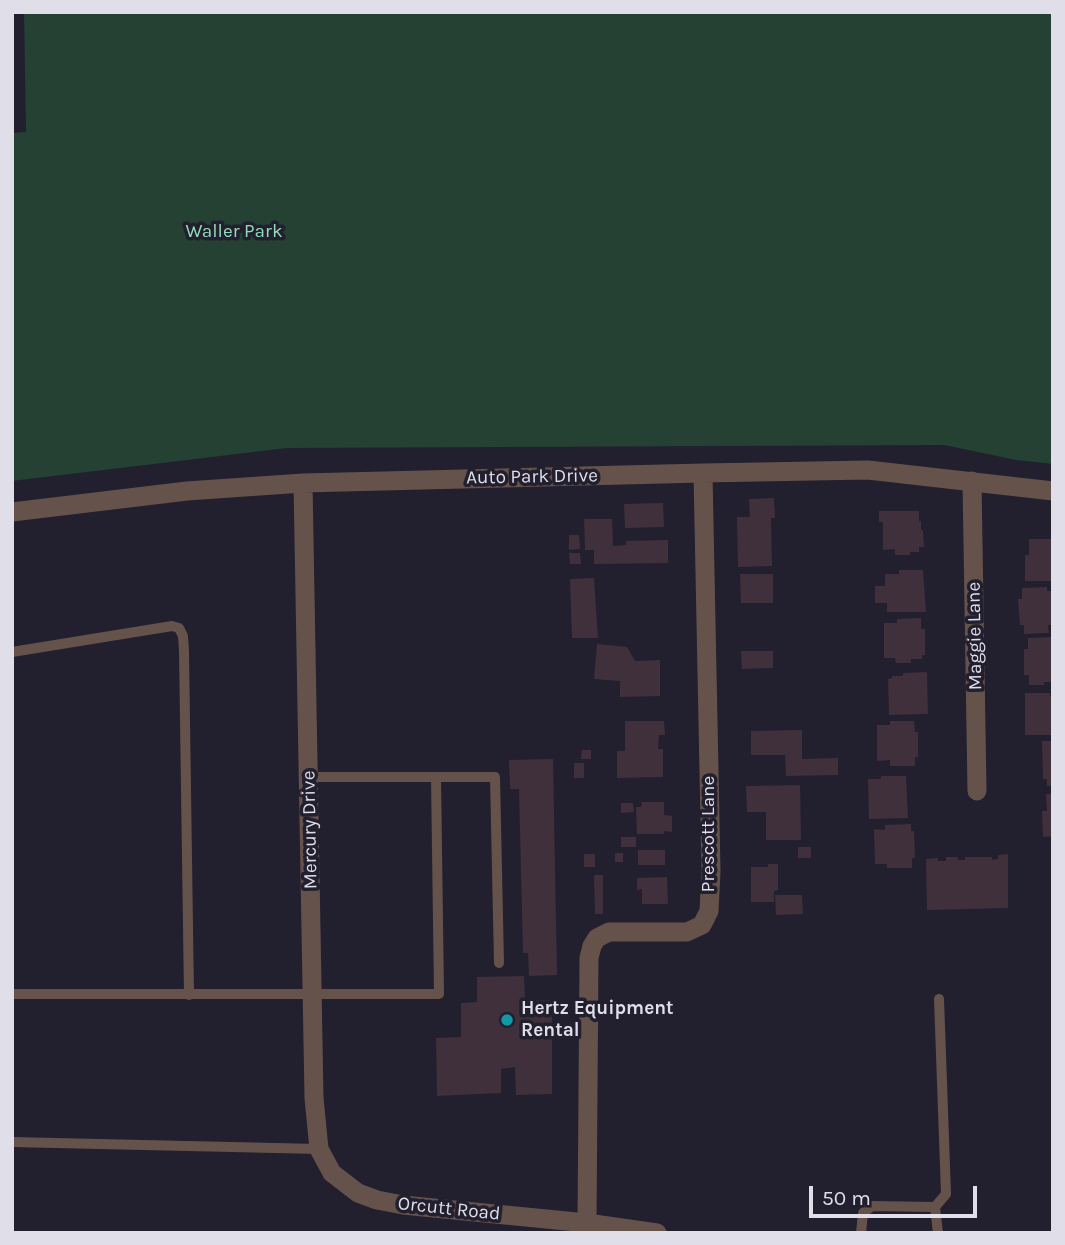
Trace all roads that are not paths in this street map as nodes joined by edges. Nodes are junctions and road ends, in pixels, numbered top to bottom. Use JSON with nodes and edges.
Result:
{"nodes":[{"id":1,"x":703,"y":473,"type":"junction"},
{"id":2,"x":972,"y":481,"type":"junction"},
{"id":3,"x":303,"y":483,"type":"junction"},
{"id":4,"x":1053,"y":491,"type":"edge"},
{"id":5,"x":12,"y":512,"type":"edge"},
{"id":6,"x":12,"y":652,"type":"edge"},
{"id":7,"x":309,"y":777,"type":"junction"},
{"id":8,"x":436,"y":777,"type":"junction"},
{"id":9,"x":977,"y":791,"type":"dead end"},
{"id":10,"x":499,"y":963,"type":"dead end"},
{"id":11,"x":12,"y":994,"type":"edge"},
{"id":12,"x":189,"y":995,"type":"junction"},
{"id":13,"x":313,"y":995,"type":"junction"},
{"id":14,"x":939,"y":999,"type":"dead end"},
{"id":15,"x":12,"y":1142,"type":"edge"},
{"id":16,"x":319,"y":1149,"type":"junction"},
{"id":17,"x":332,"y":1173,"type":"joint"},
{"id":18,"x":935,"y":1207,"type":"junction"},
{"id":19,"x":587,"y":1223,"type":"junction"},
{"id":20,"x":657,"y":1233,"type":"edge"},
{"id":21,"x":861,"y":1233,"type":"edge"},
{"id":22,"x":938,"y":1233,"type":"edge"}],
"edges":[{"from":1,"to":2,"type":"street","name":"Auto Park Drive"},
{"from":1,"to":3,"type":"street","name":"Auto Park Drive"},
{"from":1,"to":19,"type":"street","name":"Prescott Lane"},
{"from":2,"to":4,"type":"street","name":"Auto Park Drive"},
{"from":2,"to":9,"type":"street","name":"Maggie Lane"},
{"from":3,"to":5,"type":"street","name":"Auto Park Drive"},
{"from":3,"to":7,"type":"street","name":"Mercury Drive"},
{"from":6,"to":12,"type":"lane"},
{"from":7,"to":8,"type":"lane"},
{"from":7,"to":13,"type":"street","name":"Mercury Drive"},
{"from":8,"to":10,"type":"lane"},
{"from":8,"to":13,"type":"lane"},
{"from":11,"to":12,"type":"lane"},
{"from":12,"to":13,"type":"lane"},
{"from":13,"to":16,"type":"street","name":"Mercury Drive"},
{"from":14,"to":18,"type":"lane"},
{"from":15,"to":16,"type":"lane"},
{"from":16,"to":17,"type":"street","name":"Mercury Drive"},
{"from":17,"to":19,"type":"street","name":"Orcutt Road"},
{"from":18,"to":21,"type":"lane"},
{"from":18,"to":22,"type":"lane"},
{"from":19,"to":20,"type":"street","name":"Orcutt Road"}]}
